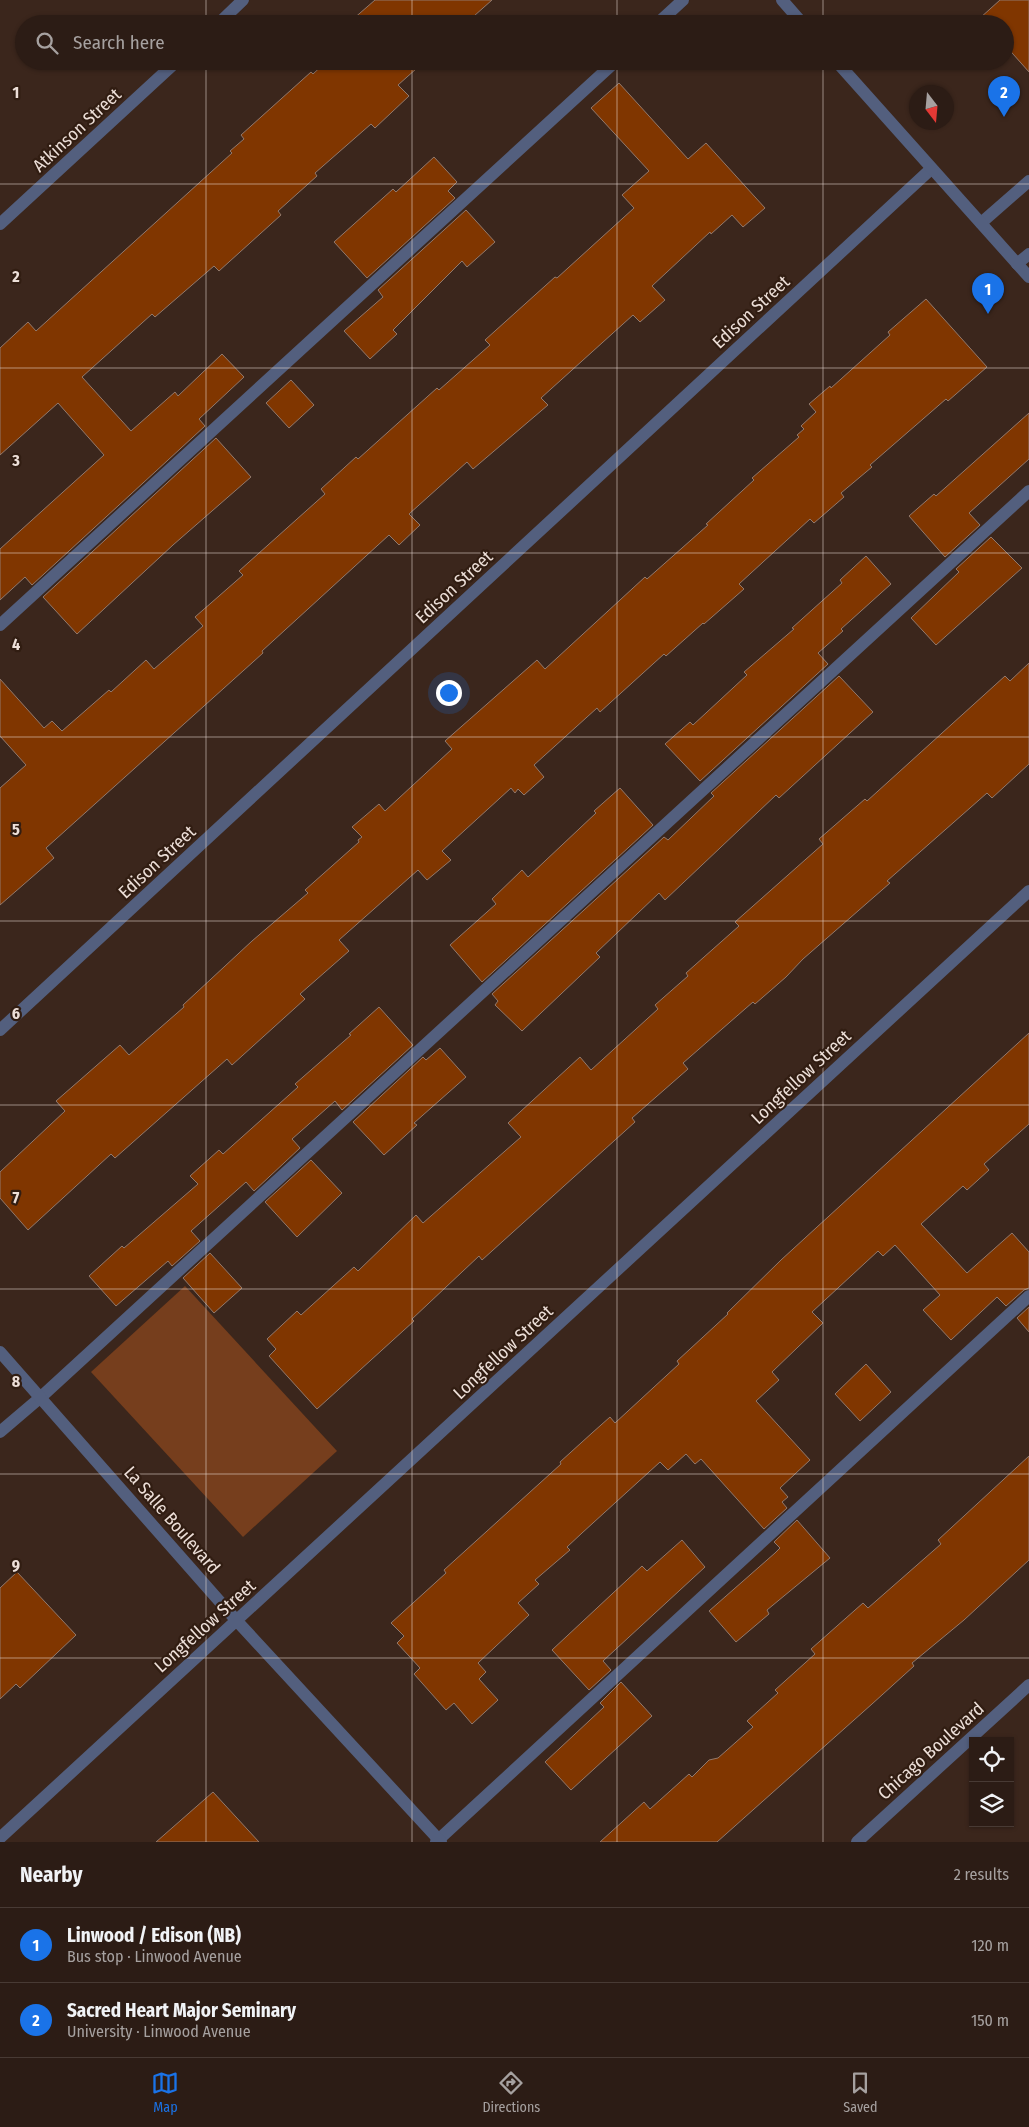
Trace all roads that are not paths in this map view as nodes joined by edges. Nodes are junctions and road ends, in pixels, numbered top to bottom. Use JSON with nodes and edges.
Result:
{"nodes":[{"id":1,"x":244,"y":0,"type":"edge"},
{"id":2,"x":683,"y":0,"type":"edge"},
{"id":3,"x":782,"y":0,"type":"edge"},
{"id":4,"x":228,"y":15,"type":"edge"},
{"id":5,"x":667,"y":15,"type":"edge"},
{"id":6,"x":795,"y":15,"type":"edge"},
{"id":7,"x":167,"y":70,"type":"edge"},
{"id":8,"x":606,"y":70,"type":"edge"},
{"id":9,"x":844,"y":70,"type":"edge"},
{"id":10,"x":931,"y":169,"type":"junction"},
{"id":11,"x":1029,"y":181,"type":"edge"},
{"id":12,"x":982,"y":223,"type":"junction"},
{"id":13,"x":0,"y":224,"type":"edge"},
{"id":14,"x":1029,"y":254,"type":"edge"},
{"id":15,"x":1017,"y":264,"type":"junction"},
{"id":16,"x":1029,"y":277,"type":"edge"},
{"id":17,"x":1029,"y":491,"type":"edge"},
{"id":18,"x":0,"y":625,"type":"edge"},
{"id":19,"x":1029,"y":891,"type":"edge"},
{"id":20,"x":0,"y":1030,"type":"edge"},
{"id":21,"x":1029,"y":1296,"type":"edge"},
{"id":22,"x":0,"y":1352,"type":"edge"},
{"id":23,"x":41,"y":1397,"type":"junction"},
{"id":24,"x":0,"y":1432,"type":"edge"},
{"id":25,"x":236,"y":1620,"type":"junction"},
{"id":26,"x":1029,"y":1685,"type":"edge"},
{"id":27,"x":0,"y":1838,"type":"edge"},
{"id":28,"x":439,"y":1841,"type":"edge"},
{"id":29,"x":857,"y":1842,"type":"edge"}],
"edges":[{"from":1,"to":4,"type":"street"},
{"from":2,"to":5,"type":"street"},
{"from":3,"to":6,"type":"street"},
{"from":7,"to":13,"type":"street","name":"Atkinson Street"},
{"from":8,"to":18,"type":"street"},
{"from":9,"to":10,"type":"street"},
{"from":10,"to":12,"type":"street"},
{"from":10,"to":20,"type":"street","name":"Edison Street"},
{"from":11,"to":12,"type":"street"},
{"from":12,"to":15,"type":"street"},
{"from":14,"to":15,"type":"street"},
{"from":15,"to":16,"type":"street"},
{"from":17,"to":23,"type":"street"},
{"from":19,"to":25,"type":"street","name":"Longfellow Street"},
{"from":21,"to":28,"type":"street"},
{"from":22,"to":23,"type":"street","name":"La Salle Boulevard"},
{"from":23,"to":24,"type":"street"},
{"from":23,"to":25,"type":"street","name":"La Salle Boulevard"},
{"from":25,"to":27,"type":"street","name":"Longfellow Street"},
{"from":25,"to":28,"type":"street","name":"La Salle Boulevard"},
{"from":26,"to":29,"type":"street","name":"Chicago Boulevard"}]}
